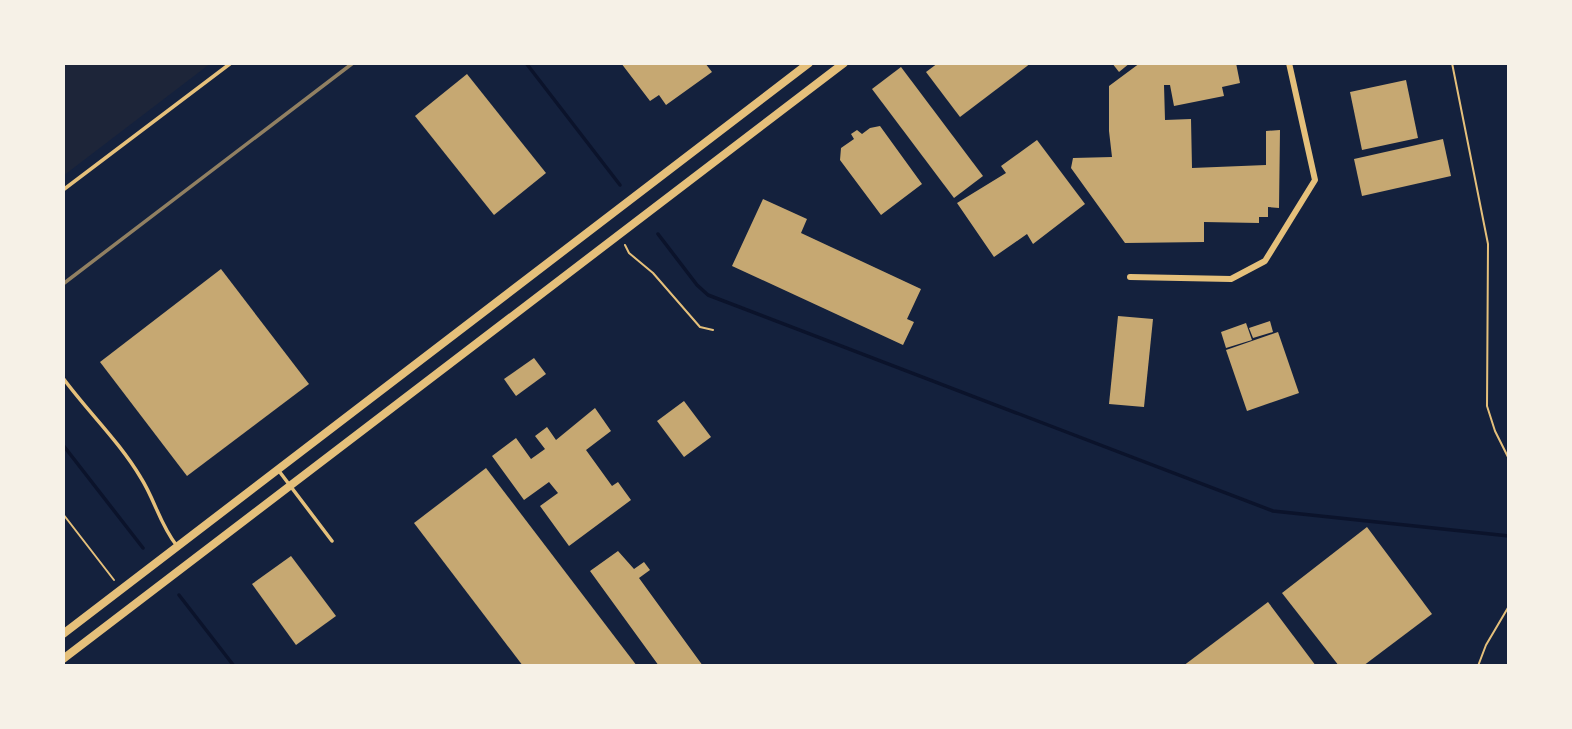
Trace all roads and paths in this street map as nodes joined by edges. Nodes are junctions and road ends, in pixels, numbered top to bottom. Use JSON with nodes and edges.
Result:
{"nodes":[{"id":1,"x":231,"y":63,"type":"edge"},
{"id":2,"x":809,"y":63,"type":"edge"},
{"id":3,"x":844,"y":63,"type":"edge"},
{"id":4,"x":1289,"y":63,"type":"edge"},
{"id":5,"x":1452,"y":63,"type":"edge"},
{"id":6,"x":63,"y":190,"type":"edge"},
{"id":7,"x":619,"y":234,"type":"junction"},
{"id":8,"x":1130,"y":277,"type":"dead end"},
{"id":9,"x":713,"y":330,"type":"dead end"},
{"id":10,"x":63,"y":378,"type":"edge"},
{"id":11,"x":1509,"y":459,"type":"edge"},
{"id":12,"x":278,"y":469,"type":"junction"},
{"id":13,"x":290,"y":486,"type":"junction"},
{"id":14,"x":63,"y":514,"type":"edge"},
{"id":15,"x":332,"y":541,"type":"dead end"},
{"id":16,"x":177,"y":547,"type":"junction"},
{"id":17,"x":121,"y":589,"type":"junction"},
{"id":18,"x":1509,"y":606,"type":"edge"},
{"id":19,"x":63,"y":634,"type":"edge"},
{"id":20,"x":63,"y":659,"type":"edge"},
{"id":21,"x":1478,"y":666,"type":"edge"}],
"edges":[{"from":1,"to":6,"type":"lane"},
{"from":2,"to":12,"type":"street"},
{"from":3,"to":7,"type":"street"},
{"from":4,"to":8,"type":"street"},
{"from":5,"to":11,"type":"path"},
{"from":7,"to":9,"type":"path"},
{"from":7,"to":13,"type":"street"},
{"from":10,"to":16,"type":"lane"},
{"from":12,"to":13,"type":"lane"},
{"from":12,"to":16,"type":"street"},
{"from":13,"to":15,"type":"lane"},
{"from":13,"to":20,"type":"street"},
{"from":14,"to":17,"type":"path"},
{"from":16,"to":17,"type":"street"},
{"from":17,"to":19,"type":"street"},
{"from":18,"to":21,"type":"path"}]}
